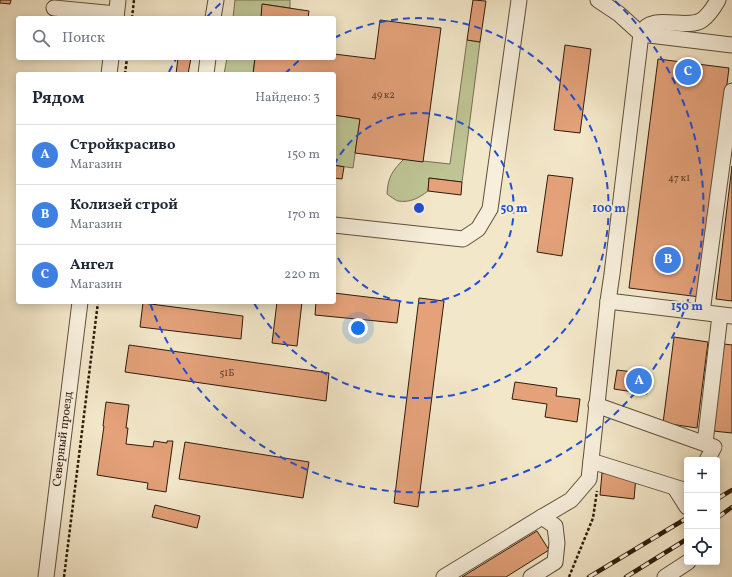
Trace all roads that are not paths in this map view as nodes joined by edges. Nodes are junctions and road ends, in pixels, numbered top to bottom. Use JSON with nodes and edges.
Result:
{"nodes":[{"id":1,"x":216,"y":0,"type":"edge"},
{"id":2,"x":519,"y":0,"type":"edge"},
{"id":3,"x":598,"y":0,"type":"edge"},
{"id":4,"x":718,"y":0,"type":"edge"},
{"id":5,"x":54,"y":8,"type":"dead end"},
{"id":6,"x":117,"y":11,"type":"edge"},
{"id":7,"x":213,"y":16,"type":"edge"},
{"id":8,"x":641,"y":34,"type":"junction"},
{"id":9,"x":732,"y":45,"type":"edge"},
{"id":10,"x":111,"y":60,"type":"edge"},
{"id":11,"x":208,"y":60,"type":"edge"},
{"id":12,"x":109,"y":72,"type":"edge"},
{"id":13,"x":206,"y":72,"type":"edge"},
{"id":14,"x":732,"y":92,"type":"edge"},
{"id":15,"x":336,"y":225,"type":"edge"},
{"id":16,"x":608,"y":301,"type":"junction"},
{"id":17,"x":80,"y":304,"type":"edge"},
{"id":18,"x":702,"y":312,"type":"junction"},
{"id":19,"x":726,"y":315,"type":"edge"},
{"id":20,"x":596,"y":404,"type":"junction"},
{"id":21,"x":705,"y":443,"type":"junction"},
{"id":22,"x":708,"y":457,"type":"edge"},
{"id":23,"x":591,"y":461,"type":"junction"},
{"id":24,"x":681,"y":490,"type":"edge"},
{"id":25,"x":542,"y":517,"type":"junction"},
{"id":26,"x":684,"y":565,"type":"edge"},
{"id":27,"x":46,"y":577,"type":"edge"},
{"id":28,"x":444,"y":577,"type":"edge"},
{"id":29,"x":531,"y":577,"type":"edge"},
{"id":30,"x":665,"y":577,"type":"edge"}],
"edges":[{"from":1,"to":7,"type":"street"},
{"from":2,"to":15,"type":"street"},
{"from":3,"to":8,"type":"street"},
{"from":4,"to":8,"type":"street"},
{"from":5,"to":6,"type":"street"},
{"from":8,"to":9,"type":"street"},
{"from":8,"to":16,"type":"street"},
{"from":10,"to":12,"type":"street"},
{"from":11,"to":13,"type":"street"},
{"from":14,"to":18,"type":"street"},
{"from":16,"to":18,"type":"street"},
{"from":16,"to":20,"type":"street"},
{"from":17,"to":27,"type":"street","name":"Северный проезд"},
{"from":18,"to":19,"type":"street"},
{"from":19,"to":21,"type":"street"},
{"from":20,"to":21,"type":"street"},
{"from":20,"to":23,"type":"street"},
{"from":21,"to":22,"type":"street"},
{"from":23,"to":24,"type":"street"},
{"from":23,"to":25,"type":"street"},
{"from":25,"to":28,"type":"street"},
{"from":25,"to":29,"type":"street"},
{"from":26,"to":30,"type":"street"}]}
